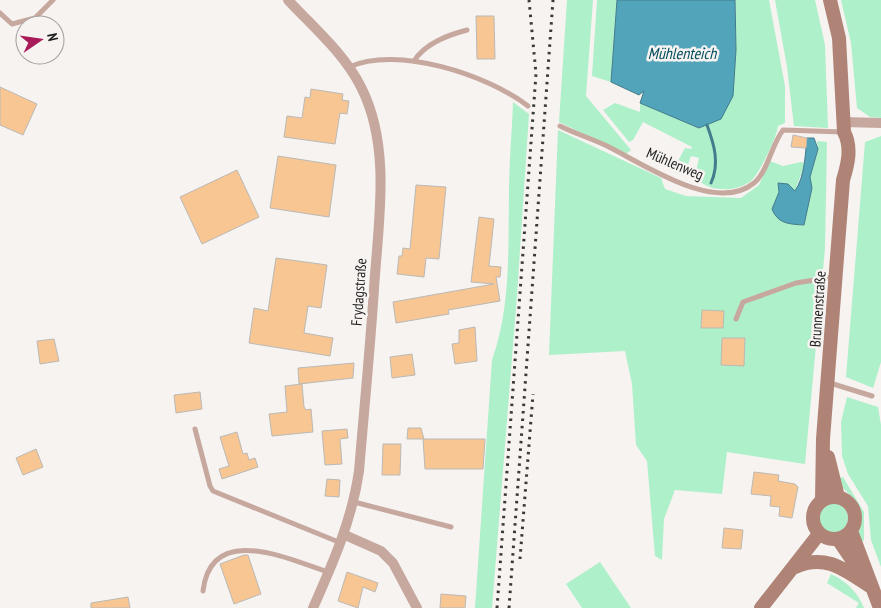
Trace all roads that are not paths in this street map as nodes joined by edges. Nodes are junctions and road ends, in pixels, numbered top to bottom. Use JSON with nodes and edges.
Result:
{"nodes":[{"id":1,"x":53,"y":0,"type":"edge"},
{"id":2,"x":288,"y":0,"type":"edge"},
{"id":3,"x":830,"y":0,"type":"edge"},
{"id":4,"x":0,"y":13,"type":"edge"},
{"id":5,"x":467,"y":30,"type":"dead end"},
{"id":6,"x":414,"y":61,"type":"junction"},
{"id":7,"x":348,"y":67,"type":"junction"},
{"id":8,"x":528,"y":106,"type":"dead end"},
{"id":9,"x":881,"y":123,"type":"edge"},
{"id":10,"x":560,"y":126,"type":"dead end"},
{"id":11,"x":844,"y":127,"type":"junction"},
{"id":12,"x":836,"y":277,"type":"junction"},
{"id":13,"x":736,"y":319,"type":"dead end"},
{"id":14,"x":829,"y":382,"type":"junction"},
{"id":15,"x":872,"y":396,"type":"dead end"},
{"id":16,"x":195,"y":429,"type":"dead end"},
{"id":17,"x":824,"y":440,"type":"junction"},
{"id":18,"x":838,"y":497,"type":"junction"},
{"id":19,"x":822,"y":500,"type":"junction"},
{"id":20,"x":354,"y":502,"type":"junction"},
{"id":21,"x":451,"y":527,"type":"dead end"},
{"id":22,"x":851,"y":531,"type":"junction"},
{"id":23,"x":819,"y":534,"type":"junction"},
{"id":24,"x":343,"y":539,"type":"junction"},
{"id":25,"x":838,"y":539,"type":"junction"},
{"id":26,"x":794,"y":567,"type":"junction"},
{"id":27,"x":328,"y":572,"type":"junction"},
{"id":28,"x":871,"y":586,"type":"junction"},
{"id":29,"x":203,"y":591,"type":"dead end"},
{"id":30,"x":313,"y":608,"type":"edge"},
{"id":31,"x":417,"y":608,"type":"edge"},
{"id":32,"x":761,"y":608,"type":"edge"},
{"id":33,"x":880,"y":608,"type":"edge"}],
"edges":[{"from":1,"to":4,"type":"lane"},
{"from":2,"to":7,"type":"street","name":"Frydagstraße"},
{"from":3,"to":11,"type":"street","name":"Brunnenstraße"},
{"from":5,"to":6,"type":"lane"},
{"from":6,"to":7,"type":"lane"},
{"from":6,"to":8,"type":"lane"},
{"from":7,"to":20,"type":"street","name":"Frydagstraße"},
{"from":9,"to":11,"type":"street"},
{"from":10,"to":11,"type":"lane","name":"Mühlenweg"},
{"from":11,"to":12,"type":"street","name":"Brunnenstraße"},
{"from":12,"to":13,"type":"lane"},
{"from":12,"to":14,"type":"street","name":"Brunnenstraße"},
{"from":14,"to":15,"type":"lane"},
{"from":14,"to":17,"type":"street","name":"Brunnenstraße"},
{"from":16,"to":24,"type":"lane"},
{"from":17,"to":18,"type":"street","name":"Brunnenstraße"},
{"from":17,"to":19,"type":"street","name":"Brunnenstraße"},
{"from":18,"to":19,"type":"street"},
{"from":18,"to":22,"type":"street","name":"Brunnenstraße"},
{"from":19,"to":23,"type":"street","name":"Brunnenstraße"},
{"from":20,"to":21,"type":"lane"},
{"from":20,"to":24,"type":"street","name":"Frydagstraße"},
{"from":22,"to":25,"type":"street"},
{"from":22,"to":28,"type":"street"},
{"from":23,"to":25,"type":"street"},
{"from":23,"to":26,"type":"street"},
{"from":24,"to":27,"type":"street","name":"Frydagstraße"},
{"from":24,"to":31,"type":"street"},
{"from":25,"to":28,"type":"street"},
{"from":26,"to":28,"type":"street"},
{"from":26,"to":32,"type":"street"},
{"from":27,"to":29,"type":"lane"},
{"from":27,"to":30,"type":"street","name":"Frydagstraße"},
{"from":28,"to":33,"type":"street"}]}
